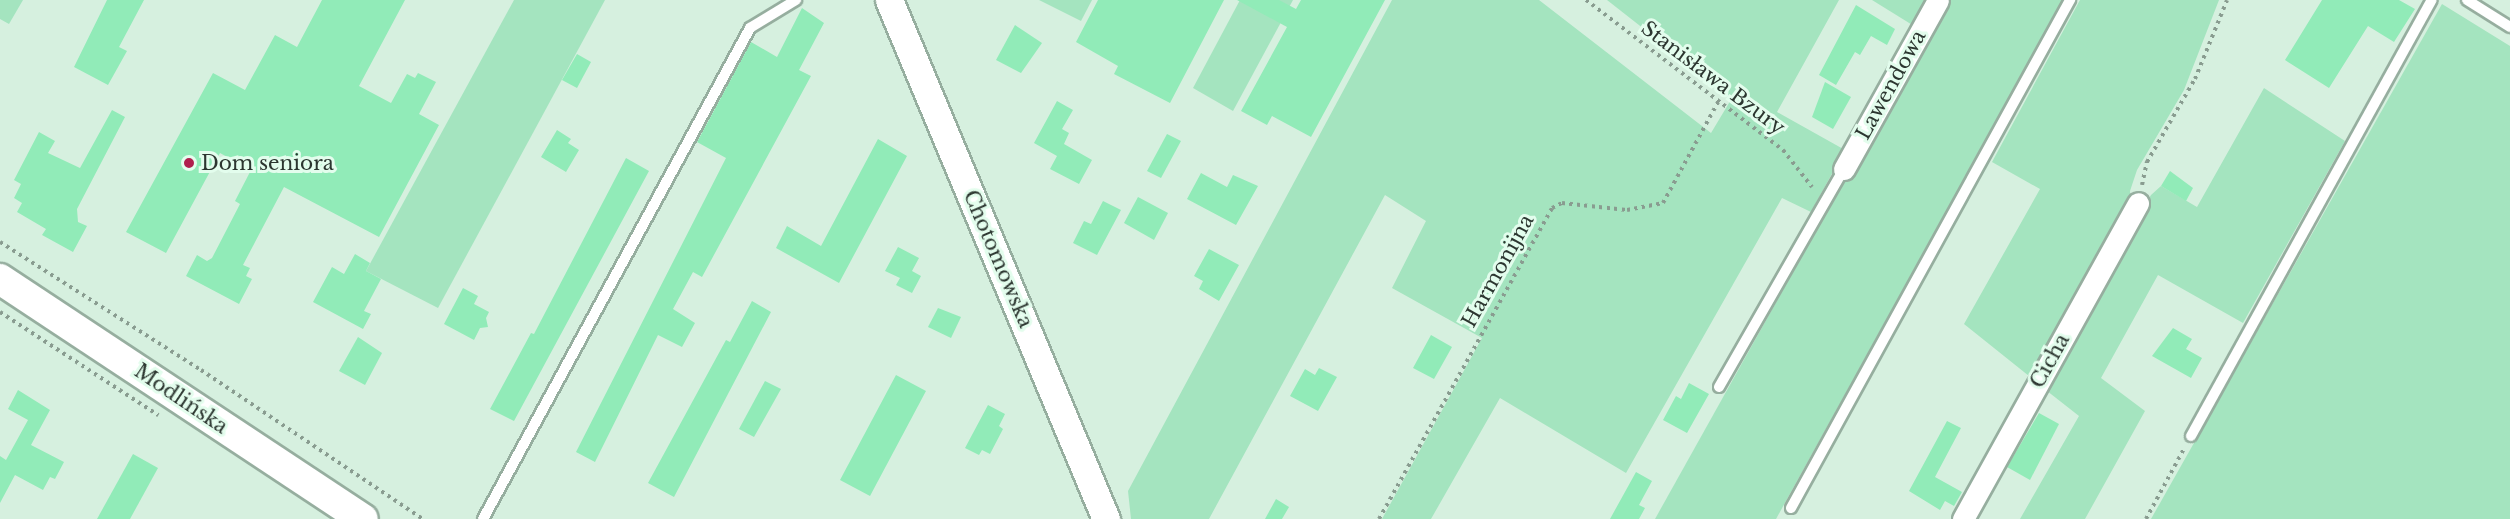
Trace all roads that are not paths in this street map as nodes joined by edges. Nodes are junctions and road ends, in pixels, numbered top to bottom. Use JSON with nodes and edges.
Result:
{"nodes":[{"id":1,"x":796,"y":0,"type":"edge"},
{"id":2,"x":889,"y":0,"type":"edge"},
{"id":3,"x":1938,"y":0,"type":"edge"},
{"id":4,"x":2070,"y":0,"type":"edge"},
{"id":5,"x":2432,"y":0,"type":"edge"},
{"id":6,"x":2467,"y":0,"type":"edge"},
{"id":7,"x":2510,"y":27,"type":"edge"},
{"id":8,"x":1844,"y":169,"type":"joint"},
{"id":9,"x":2138,"y":203,"type":"road end"},
{"id":10,"x":0,"y":279,"type":"edge"},
{"id":11,"x":1719,"y":387,"type":"dead end"},
{"id":12,"x":2191,"y":436,"type":"road end"},
{"id":13,"x":1791,"y":507,"type":"dead end"},
{"id":14,"x":363,"y":519,"type":"edge"},
{"id":15,"x":483,"y":519,"type":"edge"},
{"id":16,"x":1106,"y":519,"type":"edge"},
{"id":17,"x":1963,"y":519,"type":"edge"}],
"edges":[{"from":1,"to":15,"type":"lane"},
{"from":2,"to":16,"type":"street","name":"Chotomowska"},
{"from":3,"to":8,"type":"street","name":"Lawendowa"},
{"from":4,"to":13,"type":"lane"},
{"from":5,"to":12,"type":"lane"},
{"from":6,"to":7,"type":"lane"},
{"from":8,"to":11,"type":"lane"},
{"from":9,"to":17,"type":"street","name":"Cicha"},
{"from":10,"to":14,"type":"main road","name":"Modlińska"}]}
